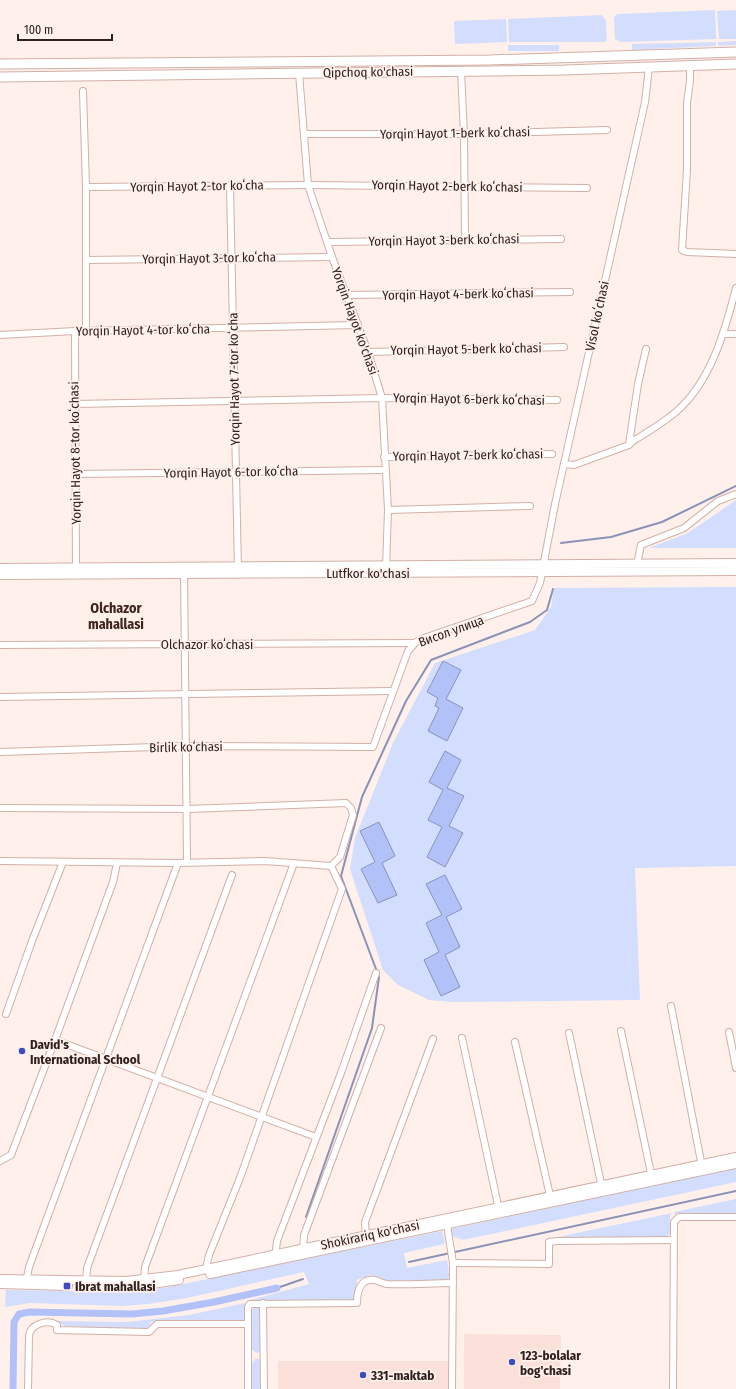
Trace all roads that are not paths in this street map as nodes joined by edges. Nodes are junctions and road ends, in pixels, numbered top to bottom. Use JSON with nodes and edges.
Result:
{"nodes":[{"id":1,"x":736,"y":52,"type":"edge"},
{"id":2,"x":488,"y":60,"type":"junction"},
{"id":3,"x":386,"y":61,"type":"junction"},
{"id":4,"x":0,"y":64,"type":"edge"},
{"id":5,"x":736,"y":64,"type":"edge"},
{"id":6,"x":690,"y":66,"type":"junction"},
{"id":7,"x":649,"y":67,"type":"junction"},
{"id":8,"x":461,"y":71,"type":"junction"},
{"id":9,"x":488,"y":71,"type":"junction"},
{"id":10,"x":386,"y":72,"type":"junction"},
{"id":11,"x":299,"y":73,"type":"junction"},
{"id":12,"x":0,"y":77,"type":"edge"},
{"id":13,"x":83,"y":91,"type":"dead end"},
{"id":14,"x":607,"y":130,"type":"dead end"},
{"id":15,"x":304,"y":134,"type":"junction"},
{"id":16,"x":464,"y":134,"type":"junction"},
{"id":17,"x":308,"y":184,"type":"junction"},
{"id":18,"x":230,"y":185,"type":"junction"},
{"id":19,"x":86,"y":187,"type":"junction"},
{"id":20,"x":464,"y":187,"type":"junction"},
{"id":21,"x":587,"y":188,"type":"dead end"},
{"id":22,"x":464,"y":239,"type":"junction"},
{"id":23,"x":561,"y":239,"type":"dead end"},
{"id":24,"x":327,"y":242,"type":"junction"},
{"id":25,"x":736,"y":254,"type":"edge"},
{"id":26,"x":332,"y":257,"type":"junction"},
{"id":27,"x":232,"y":258,"type":"junction"},
{"id":28,"x":86,"y":260,"type":"junction"},
{"id":29,"x":736,"y":288,"type":"edge"},
{"id":30,"x":570,"y":292,"type":"dead end"},
{"id":31,"x":347,"y":295,"type":"junction"},
{"id":32,"x":358,"y":325,"type":"junction"},
{"id":33,"x":234,"y":329,"type":"junction"},
{"id":34,"x":75,"y":331,"type":"junction"},
{"id":35,"x":86,"y":331,"type":"junction"},
{"id":36,"x":724,"y":334,"type":"junction"},
{"id":37,"x":736,"y":334,"type":"edge"},
{"id":38,"x":0,"y":335,"type":"edge"},
{"id":39,"x":564,"y":347,"type":"dead end"},
{"id":40,"x":646,"y":349,"type":"dead end"},
{"id":41,"x":368,"y":352,"type":"junction"},
{"id":42,"x":382,"y":398,"type":"junction"},
{"id":43,"x":557,"y":400,"type":"dead end"},
{"id":44,"x":233,"y":401,"type":"junction"},
{"id":45,"x":74,"y":404,"type":"junction"},
{"id":46,"x":629,"y":445,"type":"junction"},
{"id":47,"x":552,"y":454,"type":"dead end"},
{"id":48,"x":384,"y":457,"type":"junction"},
{"id":49,"x":564,"y":464,"type":"junction"},
{"id":50,"x":385,"y":470,"type":"junction"},
{"id":51,"x":235,"y":472,"type":"junction"},
{"id":52,"x":76,"y":474,"type":"junction"},
{"id":53,"x":736,"y":494,"type":"edge"},
{"id":54,"x":530,"y":506,"type":"dead end"},
{"id":55,"x":388,"y":510,"type":"junction"},
{"id":56,"x":736,"y":563,"type":"edge"},
{"id":57,"x":637,"y":564,"type":"junction"},
{"id":58,"x":0,"y":568,"type":"edge"},
{"id":59,"x":542,"y":568,"type":"junction"},
{"id":60,"x":386,"y":569,"type":"junction"},
{"id":61,"x":184,"y":570,"type":"junction"},
{"id":62,"x":238,"y":570,"type":"junction"},
{"id":63,"x":76,"y":571,"type":"junction"},
{"id":64,"x":736,"y":572,"type":"edge"},
{"id":65,"x":0,"y":576,"type":"edge"},
{"id":66,"x":184,"y":643,"type":"junction"},
{"id":67,"x":414,"y":643,"type":"junction"},
{"id":68,"x":0,"y":645,"type":"edge"},
{"id":69,"x":392,"y":691,"type":"junction"},
{"id":70,"x":185,"y":695,"type":"junction"},
{"id":71,"x":0,"y":697,"type":"edge"},
{"id":72,"x":186,"y":746,"type":"junction"},
{"id":73,"x":373,"y":747,"type":"joint"},
{"id":74,"x":0,"y":752,"type":"edge"},
{"id":75,"x":0,"y":808,"type":"edge"},
{"id":76,"x":187,"y":809,"type":"junction"},
{"id":77,"x":0,"y":861,"type":"edge"},
{"id":78,"x":63,"y":862,"type":"junction"},
{"id":79,"x":187,"y":862,"type":"junction"},
{"id":80,"x":117,"y":863,"type":"junction"},
{"id":81,"x":178,"y":863,"type":"junction"},
{"id":82,"x":294,"y":863,"type":"junction"},
{"id":83,"x":331,"y":866,"type":"junction"},
{"id":84,"x":232,"y":874,"type":"dead end"},
{"id":85,"x":376,"y":974,"type":"dead end"},
{"id":86,"x":671,"y":1006,"type":"dead end"},
{"id":87,"x":6,"y":1014,"type":"dead end"},
{"id":88,"x":381,"y":1028,"type":"dead end"},
{"id":89,"x":621,"y":1031,"type":"dead end"},
{"id":90,"x":729,"y":1032,"type":"dead end"},
{"id":91,"x":569,"y":1033,"type":"dead end"},
{"id":92,"x":462,"y":1038,"type":"dead end"},
{"id":93,"x":433,"y":1039,"type":"dead end"},
{"id":94,"x":55,"y":1040,"type":"junction"},
{"id":95,"x":515,"y":1042,"type":"dead end"},
{"id":96,"x":106,"y":1059,"type":"junction"},
{"id":97,"x":736,"y":1068,"type":"edge"},
{"id":98,"x":156,"y":1078,"type":"junction"},
{"id":99,"x":209,"y":1097,"type":"junction"},
{"id":100,"x":261,"y":1117,"type":"junction"},
{"id":101,"x":316,"y":1137,"type":"junction"},
{"id":102,"x":736,"y":1157,"type":"edge"},
{"id":103,"x":0,"y":1161,"type":"edge"},
{"id":104,"x":736,"y":1164,"type":"edge"},
{"id":105,"x":702,"y":1168,"type":"junction"},
{"id":106,"x":652,"y":1178,"type":"junction"},
{"id":107,"x":602,"y":1189,"type":"junction"},
{"id":108,"x":551,"y":1200,"type":"junction"},
{"id":109,"x":499,"y":1211,"type":"junction"},
{"id":110,"x":736,"y":1217,"type":"edge"},
{"id":111,"x":447,"y":1225,"type":"junction"},
{"id":112,"x":366,"y":1239,"type":"junction"},
{"id":113,"x":673,"y":1240,"type":"junction"},
{"id":114,"x":303,"y":1249,"type":"junction"},
{"id":115,"x":275,"y":1258,"type":"junction"},
{"id":116,"x":452,"y":1260,"type":"junction"},
{"id":117,"x":208,"y":1272,"type":"junction"},
{"id":118,"x":0,"y":1279,"type":"edge"},
{"id":119,"x":26,"y":1283,"type":"junction"},
{"id":120,"x":144,"y":1283,"type":"junction"},
{"id":121,"x":453,"y":1283,"type":"junction"},
{"id":122,"x":0,"y":1284,"type":"edge"},
{"id":123,"x":86,"y":1284,"type":"junction"},
{"id":124,"x":263,"y":1303,"type":"junction"},
{"id":125,"x":248,"y":1324,"type":"junction"},
{"id":126,"x":28,"y":1389,"type":"edge"},
{"id":127,"x":248,"y":1389,"type":"edge"},
{"id":128,"x":264,"y":1389,"type":"edge"},
{"id":129,"x":452,"y":1389,"type":"edge"},
{"id":130,"x":673,"y":1389,"type":"edge"}],
"edges":[{"from":1,"to":2,"type":"main road","name":"Qipchoq ko'chasi"},
{"from":2,"to":3,"type":"main road","name":"Qipchoq ko'chasi"},
{"from":2,"to":9,"type":"main road"},
{"from":3,"to":4,"type":"main road","name":"Qipchoq ko'chasi"},
{"from":3,"to":10,"type":"main road"},
{"from":5,"to":6,"type":"main road","name":"Qipchoq ko'chasi"},
{"from":6,"to":7,"type":"main road","name":"Qipchoq ko'chasi"},
{"from":6,"to":25,"type":"street"},
{"from":7,"to":9,"type":"main road","name":"Qipchoq ko'chasi"},
{"from":7,"to":49,"type":"street","name":"Visol koʻchasi"},
{"from":8,"to":9,"type":"main road","name":"Qipchoq ko'chasi"},
{"from":8,"to":10,"type":"main road","name":"Qipchoq ko'chasi"},
{"from":8,"to":16,"type":"street"},
{"from":10,"to":11,"type":"main road","name":"Qipchoq ko'chasi"},
{"from":11,"to":12,"type":"main road","name":"Qipchoq ko'chasi"},
{"from":11,"to":15,"type":"street","name":"Yorqin Hayot ko'chasi"},
{"from":13,"to":19,"type":"street"},
{"from":14,"to":16,"type":"street","name":"Yorqin Hayot 1-berk koʻchasi"},
{"from":15,"to":16,"type":"street","name":"Yorqin Hayot 1-berk koʻchasi"},
{"from":15,"to":17,"type":"street","name":"Yorqin Hayot ko'chasi"},
{"from":16,"to":20,"type":"street"},
{"from":17,"to":18,"type":"street","name":"Yorqin Hayot 2-tor koʻcha"},
{"from":17,"to":20,"type":"street","name":"Yorqin Hayot 2-berk koʻchasi"},
{"from":17,"to":24,"type":"street","name":"Yorqin Hayot ko'chasi"},
{"from":18,"to":19,"type":"street","name":"Yorqin Hayot 2-tor koʻcha"},
{"from":18,"to":27,"type":"street","name":"Yorqin Hayot 7-tor koʻcha"},
{"from":19,"to":28,"type":"street"},
{"from":20,"to":21,"type":"street","name":"Yorqin Hayot 2-berk koʻchasi"},
{"from":20,"to":22,"type":"street"},
{"from":22,"to":23,"type":"street","name":"Yorqin Hayot 3-berk koʻchasi"},
{"from":22,"to":24,"type":"street","name":"Yorqin Hayot 3-berk koʻchasi"},
{"from":24,"to":26,"type":"street","name":"Yorqin Hayot ko'chasi"},
{"from":26,"to":27,"type":"street","name":"Yorqin Hayot 3-tor koʻcha"},
{"from":26,"to":31,"type":"street","name":"Yorqin Hayot ko'chasi"},
{"from":27,"to":28,"type":"street","name":"Yorqin Hayot 3-tor koʻcha"},
{"from":27,"to":33,"type":"street","name":"Yorqin Hayot 7-tor koʻcha"},
{"from":28,"to":35,"type":"street"},
{"from":29,"to":36,"type":"street"},
{"from":30,"to":31,"type":"street","name":"Yorqin Hayot 4-berk koʻchasi"},
{"from":31,"to":32,"type":"street","name":"Yorqin Hayot ko'chasi"},
{"from":32,"to":33,"type":"street","name":"Yorqin Hayot 4-tor koʻcha"},
{"from":32,"to":41,"type":"street","name":"Yorqin Hayot ko'chasi"},
{"from":33,"to":35,"type":"street","name":"Yorqin Hayot 4-tor koʻcha"},
{"from":33,"to":44,"type":"street","name":"Yorqin Hayot 7-tor koʻcha"},
{"from":34,"to":35,"type":"street","name":"Yorqin Hayot 4-tor koʻcha"},
{"from":34,"to":38,"type":"street","name":"Yorqin Hayot 4-tor koʻcha"},
{"from":34,"to":45,"type":"street","name":"Yorqin Hayot 8-tor koʻchasi"},
{"from":36,"to":37,"type":"street"},
{"from":36,"to":46,"type":"street"},
{"from":39,"to":41,"type":"street","name":"Yorqin Hayot 5-berk koʻchasi"},
{"from":40,"to":46,"type":"street"},
{"from":41,"to":42,"type":"street","name":"Yorqin Hayot ko'chasi"},
{"from":42,"to":43,"type":"street","name":"Yorqin Hayot 6-berk koʻchasi"},
{"from":42,"to":44,"type":"street","name":"Yorqin Hayot 6-berk koʻchasi"},
{"from":42,"to":48,"type":"street","name":"Yorqin Hayot ko'chasi"},
{"from":44,"to":45,"type":"street","name":"Yorqin Hayot 6-berk koʻchasi"},
{"from":44,"to":51,"type":"street","name":"Yorqin Hayot 7-tor koʻcha"},
{"from":45,"to":52,"type":"street","name":"Yorqin Hayot 8-tor koʻchasi"},
{"from":46,"to":49,"type":"street"},
{"from":47,"to":48,"type":"street","name":"Yorqin Hayot 7-berk koʻchasi"},
{"from":48,"to":50,"type":"street","name":"Yorqin Hayot ko'chasi"},
{"from":49,"to":59,"type":"street","name":"Visol koʻchasi"},
{"from":50,"to":51,"type":"street","name":"Yorqin Hayot 6-tor koʻcha"},
{"from":50,"to":55,"type":"street","name":"Yorqin Hayot ko'chasi"},
{"from":51,"to":52,"type":"street","name":"Yorqin Hayot 6-tor koʻcha"},
{"from":51,"to":62,"type":"street","name":"Yorqin Hayot 7-tor koʻcha"},
{"from":52,"to":63,"type":"street","name":"Yorqin Hayot 8-tor koʻchasi"},
{"from":53,"to":57,"type":"street"},
{"from":54,"to":55,"type":"street"},
{"from":55,"to":60,"type":"street","name":"Yorqin Hayot ko'chasi"},
{"from":56,"to":57,"type":"main road","name":"Lutfkor ko'chasi"},
{"from":57,"to":59,"type":"main road","name":"Lutfkor ko'chasi"},
{"from":58,"to":63,"type":"main road","name":"Lutfkor ko'chasi"},
{"from":59,"to":60,"type":"main road","name":"Lutfkor ko'chasi"},
{"from":59,"to":64,"type":"main road","name":"Lutfkor ko'chasi"},
{"from":59,"to":67,"type":"street","name":"Висол улица"},
{"from":60,"to":62,"type":"main road","name":"Lutfkor ko'chasi"},
{"from":61,"to":62,"type":"main road","name":"Lutfkor ko'chasi"},
{"from":61,"to":63,"type":"main road","name":"Lutfkor ko'chasi"},
{"from":61,"to":66,"type":"street"},
{"from":63,"to":65,"type":"main road","name":"Lutfkor ko'chasi"},
{"from":66,"to":67,"type":"street","name":"Olchazor koʻchasi"},
{"from":66,"to":68,"type":"street","name":"Olchazor koʻchasi"},
{"from":66,"to":70,"type":"street"},
{"from":67,"to":69,"type":"street","name":"Висол улица"},
{"from":69,"to":70,"type":"street"},
{"from":69,"to":73,"type":"street","name":"Висол улица"},
{"from":70,"to":71,"type":"street"},
{"from":70,"to":72,"type":"street"},
{"from":72,"to":73,"type":"street","name":"Birlik koʻchasi"},
{"from":72,"to":74,"type":"street","name":"Birlik koʻchasi"},
{"from":72,"to":76,"type":"street"},
{"from":75,"to":76,"type":"street"},
{"from":76,"to":79,"type":"street"},
{"from":76,"to":83,"type":"street"},
{"from":77,"to":78,"type":"street"},
{"from":78,"to":80,"type":"street"},
{"from":78,"to":87,"type":"street"},
{"from":79,"to":81,"type":"street"},
{"from":79,"to":82,"type":"street"},
{"from":80,"to":81,"type":"street"},
{"from":80,"to":94,"type":"street"},
{"from":81,"to":96,"type":"street"},
{"from":82,"to":83,"type":"street"},
{"from":82,"to":99,"type":"street"},
{"from":83,"to":100,"type":"street"},
{"from":84,"to":98,"type":"street"},
{"from":85,"to":101,"type":"street"},
{"from":86,"to":105,"type":"street"},
{"from":88,"to":114,"type":"street"},
{"from":89,"to":106,"type":"street"},
{"from":90,"to":97,"type":"street"},
{"from":91,"to":107,"type":"street"},
{"from":92,"to":109,"type":"street"},
{"from":93,"to":112,"type":"street"},
{"from":94,"to":96,"type":"street"},
{"from":94,"to":103,"type":"street"},
{"from":95,"to":108,"type":"street"},
{"from":96,"to":98,"type":"street"},
{"from":96,"to":119,"type":"street"},
{"from":98,"to":99,"type":"street"},
{"from":98,"to":123,"type":"street"},
{"from":99,"to":100,"type":"street"},
{"from":99,"to":120,"type":"street"},
{"from":100,"to":101,"type":"street"},
{"from":100,"to":117,"type":"street"},
{"from":101,"to":115,"type":"street"},
{"from":102,"to":105,"type":"main road","name":"Shokirariq ko'chasi"},
{"from":104,"to":105,"type":"main road","name":"Shokirariq ko'chasi"},
{"from":105,"to":106,"type":"main road","name":"Shokirariq ko'chasi"},
{"from":106,"to":107,"type":"main road","name":"Shokirariq ko'chasi"},
{"from":107,"to":108,"type":"main road","name":"Shokirariq ko'chasi"},
{"from":108,"to":109,"type":"main road","name":"Shokirariq ko'chasi"},
{"from":109,"to":111,"type":"main road","name":"Shokirariq ko'chasi"},
{"from":109,"to":112,"type":"main road","name":"Shokirariq ko'chasi"},
{"from":110,"to":113,"type":"street"},
{"from":111,"to":112,"type":"main road","name":"Shokirariq ko'chasi"},
{"from":111,"to":116,"type":"street"},
{"from":112,"to":114,"type":"main road","name":"Shokirariq ko'chasi"},
{"from":112,"to":115,"type":"main road","name":"Shokirariq ko'chasi"},
{"from":113,"to":116,"type":"street"},
{"from":113,"to":130,"type":"street"},
{"from":114,"to":115,"type":"main road","name":"Shokirariq ko'chasi"},
{"from":115,"to":117,"type":"main road","name":"Shokirariq ko'chasi"},
{"from":116,"to":121,"type":"street"},
{"from":117,"to":120,"type":"main road","name":"Shokirariq ko'chasi"},
{"from":118,"to":119,"type":"main road","name":"Shokirariq ko'chasi"},
{"from":119,"to":122,"type":"main road","name":"Shokirariq ko'chasi"},
{"from":119,"to":123,"type":"main road","name":"Shokirariq ko'chasi"},
{"from":120,"to":123,"type":"main road","name":"Shokirariq ko'chasi"},
{"from":121,"to":124,"type":"street"},
{"from":121,"to":129,"type":"street"},
{"from":124,"to":125,"type":"street"},
{"from":124,"to":128,"type":"street"},
{"from":125,"to":126,"type":"street"},
{"from":125,"to":127,"type":"street"}]}
